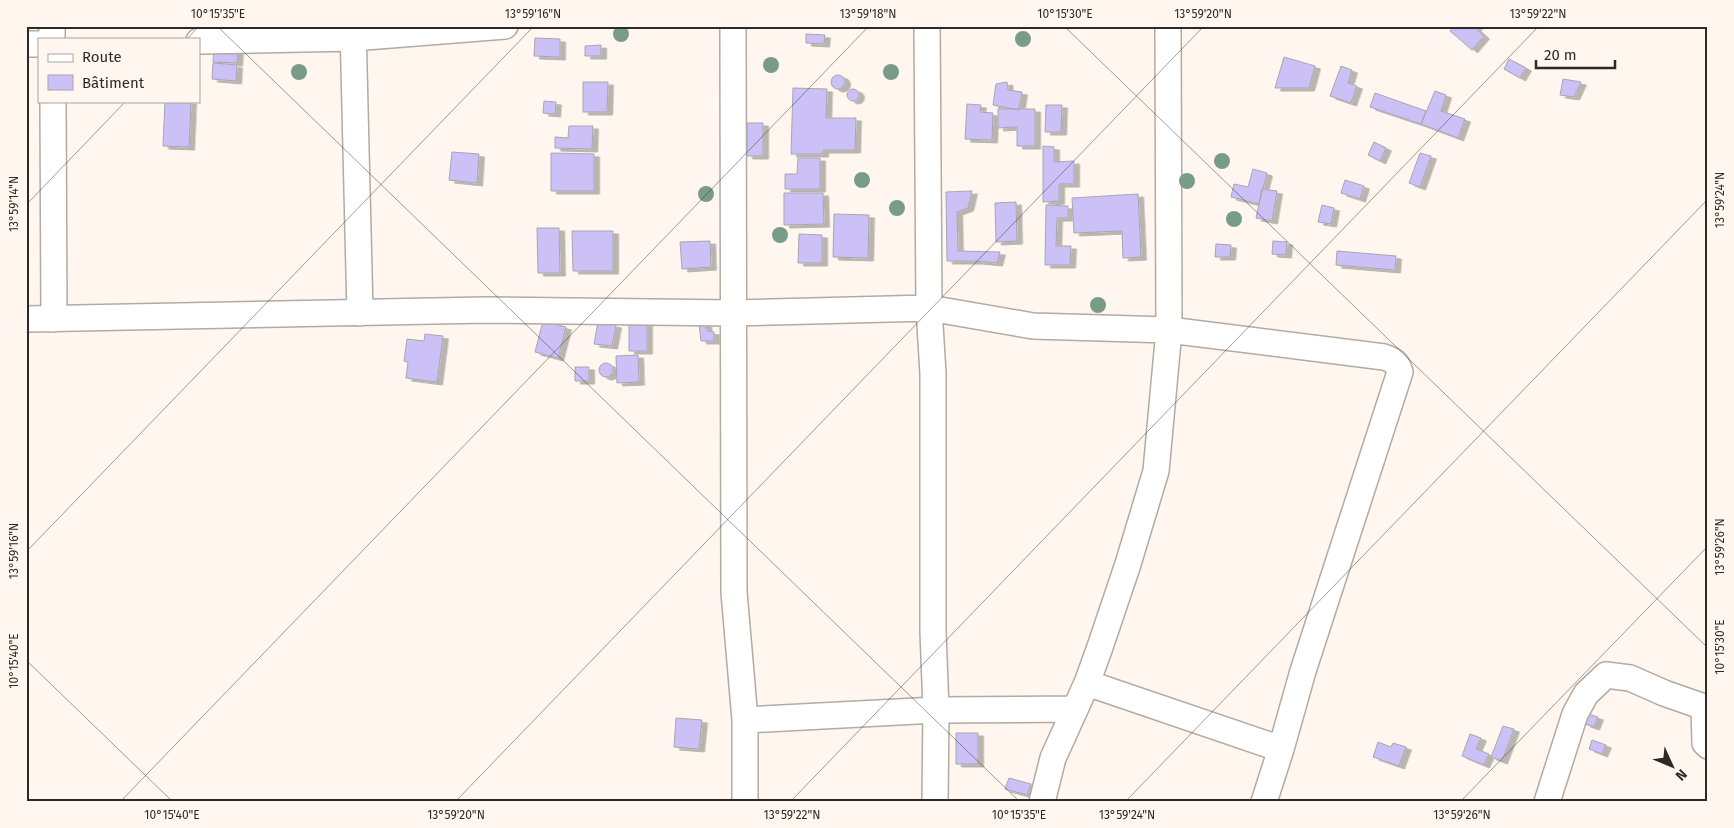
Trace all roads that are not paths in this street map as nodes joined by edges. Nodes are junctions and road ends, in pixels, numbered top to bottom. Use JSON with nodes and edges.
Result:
{"nodes":[{"id":1,"x":505,"y":26,"type":"edge"},
{"id":2,"x":733,"y":26,"type":"edge"},
{"id":3,"x":926,"y":26,"type":"edge"},
{"id":4,"x":1168,"y":26,"type":"edge"},
{"id":5,"x":353,"y":32,"type":"edge"},
{"id":6,"x":200,"y":41,"type":"edge"},
{"id":7,"x":53,"y":102,"type":"edge"},
{"id":8,"x":929,"y":308,"type":"junction"},
{"id":9,"x":360,"y":313,"type":"junction"},
{"id":10,"x":733,"y":313,"type":"junction"},
{"id":11,"x":26,"y":319,"type":"edge"},
{"id":12,"x":54,"y":319,"type":"junction"},
{"id":13,"x":1169,"y":330,"type":"junction"},
{"id":14,"x":1087,"y":683,"type":"junction"},
{"id":15,"x":1074,"y":709,"type":"junction"},
{"id":16,"x":936,"y":710,"type":"junction"},
{"id":17,"x":745,"y":720,"type":"junction"},
{"id":18,"x":1708,"y":746,"type":"edge"},
{"id":19,"x":1281,"y":749,"type":"junction"},
{"id":20,"x":745,"y":802,"type":"edge"},
{"id":21,"x":935,"y":802,"type":"edge"},
{"id":22,"x":1042,"y":802,"type":"edge"},
{"id":23,"x":1264,"y":802,"type":"edge"},
{"id":24,"x":1547,"y":802,"type":"edge"}],
"edges":[{"from":1,"to":5,"type":"street"},
{"from":2,"to":10,"type":"street"},
{"from":3,"to":8,"type":"street"},
{"from":4,"to":13,"type":"street"},
{"from":5,"to":6,"type":"street"},
{"from":5,"to":9,"type":"street"},
{"from":7,"to":12,"type":"street"},
{"from":8,"to":10,"type":"street"},
{"from":8,"to":13,"type":"street"},
{"from":8,"to":16,"type":"street"},
{"from":9,"to":10,"type":"street"},
{"from":9,"to":12,"type":"street"},
{"from":10,"to":17,"type":"street"},
{"from":11,"to":12,"type":"street"},
{"from":13,"to":14,"type":"street"},
{"from":13,"to":19,"type":"street"},
{"from":14,"to":15,"type":"street"},
{"from":14,"to":19,"type":"street"},
{"from":15,"to":16,"type":"street"},
{"from":15,"to":22,"type":"street"},
{"from":16,"to":17,"type":"street"},
{"from":16,"to":21,"type":"street"},
{"from":17,"to":20,"type":"street"},
{"from":18,"to":24,"type":"street"},
{"from":19,"to":23,"type":"street"}]}
